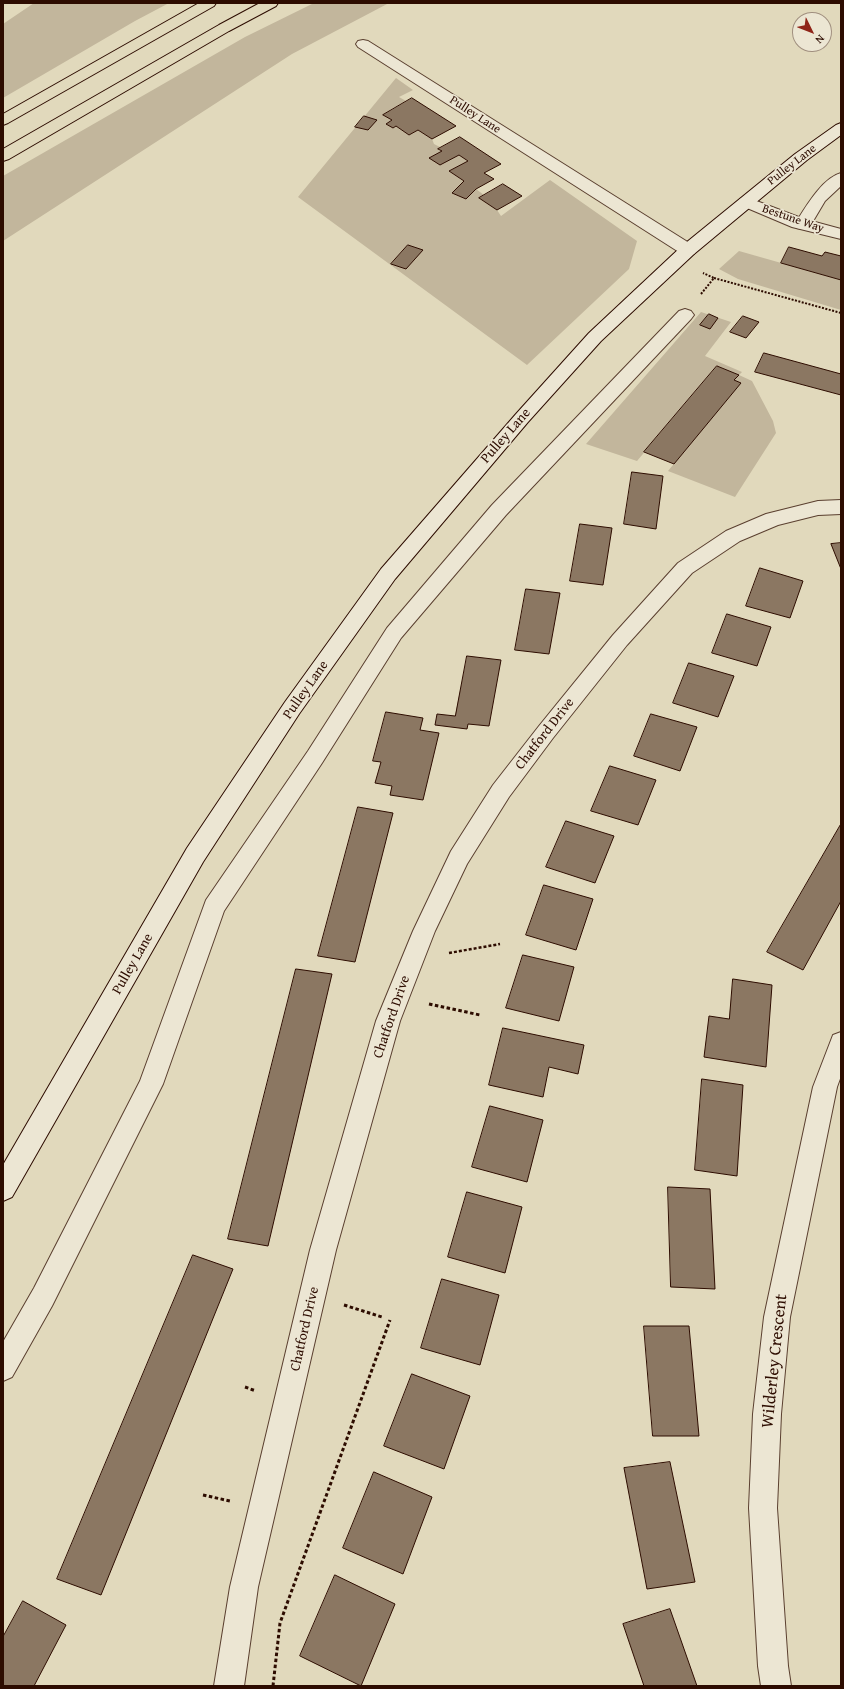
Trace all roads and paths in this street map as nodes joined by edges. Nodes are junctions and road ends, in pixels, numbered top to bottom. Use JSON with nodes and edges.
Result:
{"nodes":[{"id":1,"x":209,"y":3,"type":"edge"},
{"id":2,"x":271,"y":3,"type":"edge"},
{"id":3,"x":363,"y":44,"type":"dead end"},
{"id":4,"x":3,"y":120,"type":"edge"},
{"id":5,"x":841,"y":128,"type":"edge"},
{"id":6,"x":3,"y":156,"type":"edge"},
{"id":7,"x":841,"y":178,"type":"edge"},
{"id":8,"x":746,"y":202,"type":"junction"},
{"id":9,"x":803,"y":224,"type":"junction"},
{"id":10,"x":841,"y":234,"type":"edge"},
{"id":11,"x":682,"y":256,"type":"junction"},
{"id":12,"x":714,"y":278,"type":"junction"},
{"id":13,"x":841,"y":313,"type":"edge"},
{"id":14,"x":685,"y":315,"type":"joint"},
{"id":15,"x":841,"y":507,"type":"edge"},
{"id":16,"x":500,"y":944,"type":"dead end"},
{"id":17,"x":412,"y":960,"type":"junction"},
{"id":18,"x":426,"y":1004,"type":"dead end"},
{"id":19,"x":480,"y":1015,"type":"dead end"},
{"id":20,"x":841,"y":1043,"type":"edge"},
{"id":21,"x":3,"y":1190,"type":"edge"},
{"id":22,"x":338,"y":1303,"type":"dead end"},
{"id":23,"x":382,"y":1317,"type":"dead end"},
{"id":24,"x":390,"y":1320,"type":"dead end"},
{"id":25,"x":3,"y":1368,"type":"edge"},
{"id":26,"x":204,"y":1495,"type":"dead end"},
{"id":27,"x":209,"y":1497,"type":"dead end"},
{"id":28,"x":229,"y":1686,"type":"edge"},
{"id":29,"x":273,"y":1686,"type":"edge"},
{"id":30,"x":776,"y":1686,"type":"edge"}],
"edges":[{"from":1,"to":4,"type":"highway"},
{"from":2,"to":6,"type":"highway"},
{"from":3,"to":11,"type":"street","name":"Pulley Lane"},
{"from":5,"to":8,"type":"street","name":"Pulley Lane"},
{"from":7,"to":9,"type":"street"},
{"from":8,"to":9,"type":"street","name":"Bestune Way"},
{"from":8,"to":11,"type":"street","name":"Pulley Lane"},
{"from":9,"to":10,"type":"street","name":"Bestune Way"},
{"from":11,"to":12,"type":"path"},
{"from":11,"to":21,"type":"street","name":"Pulley Lane"},
{"from":12,"to":13,"type":"path"},
{"from":12,"to":14,"type":"path"},
{"from":14,"to":25,"type":"street"},
{"from":15,"to":17,"type":"street","name":"Chatford Drive"},
{"from":16,"to":17,"type":"path"},
{"from":17,"to":28,"type":"street","name":"Chatford Drive"},
{"from":18,"to":19,"type":"path"},
{"from":20,"to":30,"type":"street","name":"Wilderley Crescent"},
{"from":22,"to":23,"type":"path"},
{"from":24,"to":29,"type":"path"},
{"from":26,"to":27,"type":"path"}]}
